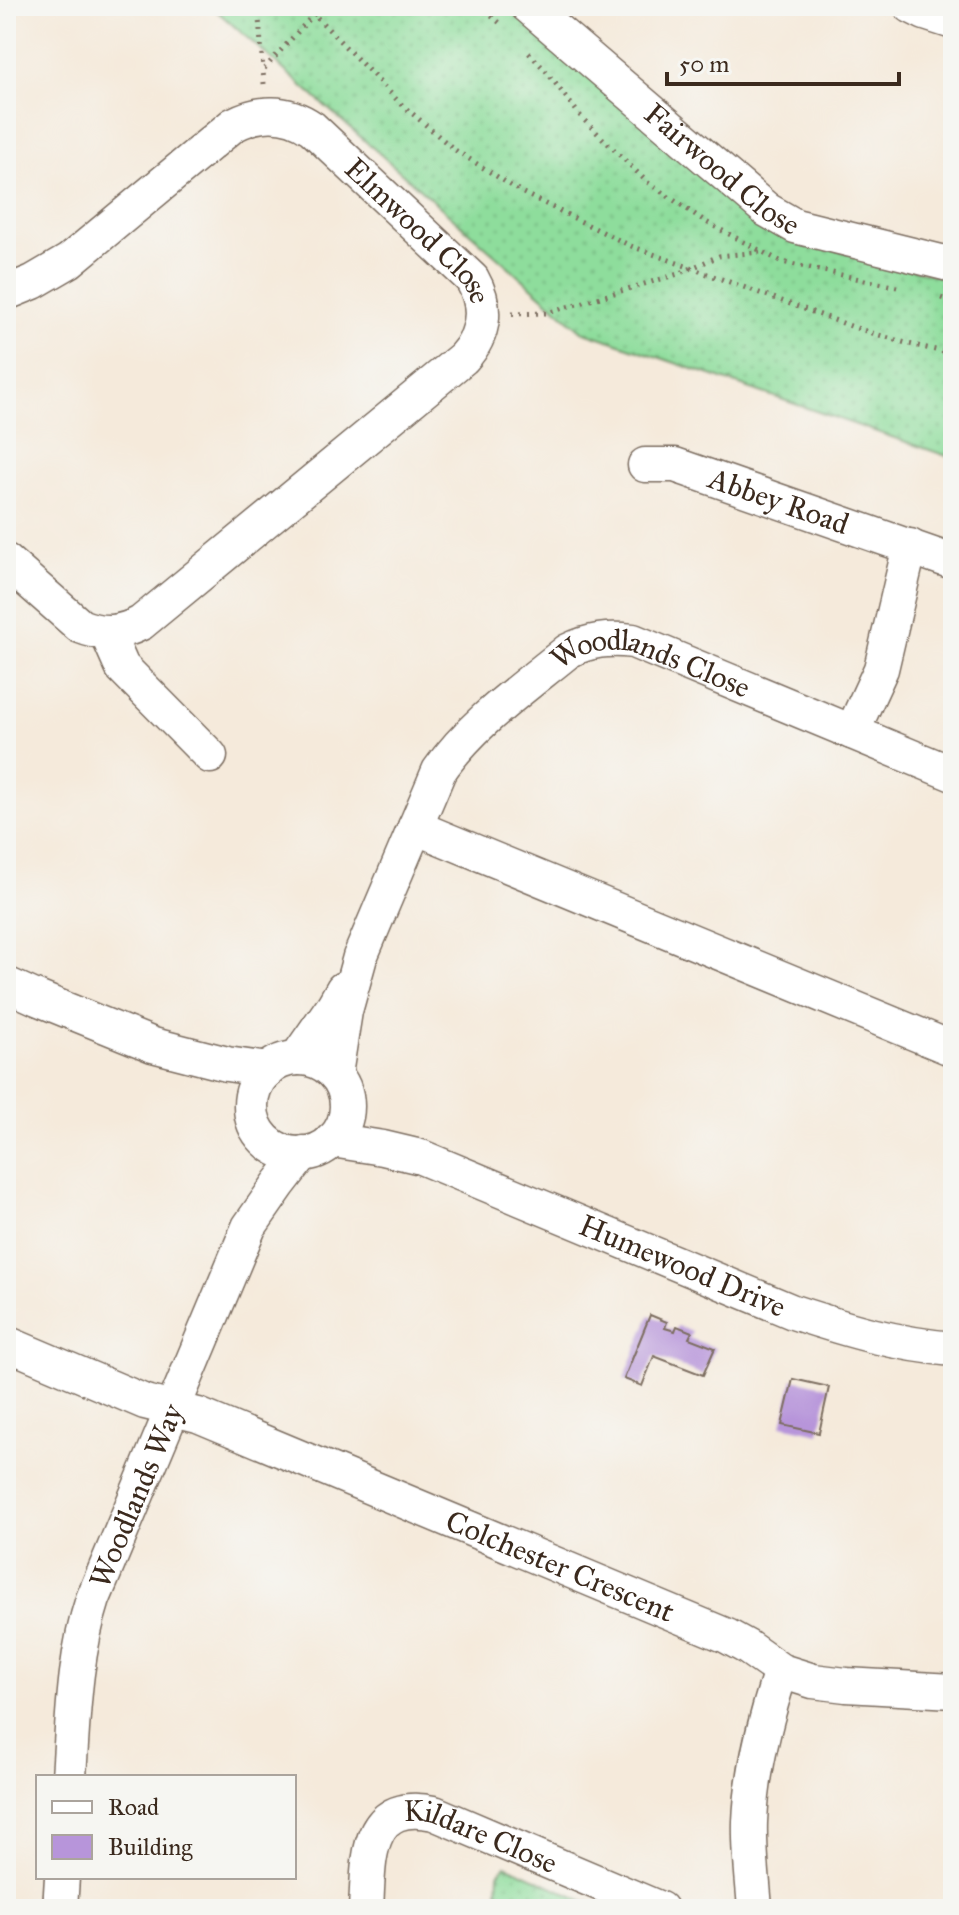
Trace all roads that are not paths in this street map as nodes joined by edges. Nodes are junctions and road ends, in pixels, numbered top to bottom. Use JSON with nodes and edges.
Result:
{"nodes":[{"id":1,"x":528,"y":6,"type":"edge"},
{"id":2,"x":911,"y":6,"type":"edge"},
{"id":3,"x":953,"y":22,"type":"edge"},
{"id":4,"x":953,"y":265,"type":"edge"},
{"id":5,"x":6,"y":293,"type":"edge"},
{"id":6,"x":645,"y":465,"type":"dead end"},
{"id":7,"x":910,"y":546,"type":"junction"},
{"id":8,"x":6,"y":561,"type":"edge"},
{"id":9,"x":953,"y":562,"type":"edge"},
{"id":10,"x":107,"y":633,"type":"junction"},
{"id":11,"x":852,"y":732,"type":"junction"},
{"id":12,"x":210,"y":756,"type":"dead end"},
{"id":13,"x":953,"y":774,"type":"edge"},
{"id":14,"x":415,"y":827,"type":"junction"},
{"id":15,"x":360,"y":957,"type":"junction"},
{"id":16,"x":6,"y":984,"type":"edge"},
{"id":17,"x":153,"y":1045,"type":"junction"},
{"id":18,"x":953,"y":1049,"type":"edge"},
{"id":19,"x":282,"y":1064,"type":"junction"},
{"id":20,"x":341,"y":1090,"type":"junction"},
{"id":21,"x":252,"y":1104,"type":"junction"},
{"id":22,"x":263,"y":1137,"type":"junction"},
{"id":23,"x":318,"y":1147,"type":"junction"},
{"id":24,"x":421,"y":1157,"type":"junction"},
{"id":25,"x":249,"y":1227,"type":"junction"},
{"id":26,"x":6,"y":1343,"type":"edge"},
{"id":27,"x":953,"y":1349,"type":"edge"},
{"id":28,"x":172,"y":1408,"type":"junction"},
{"id":29,"x":781,"y":1671,"type":"junction"},
{"id":30,"x":953,"y":1691,"type":"edge"},
{"id":31,"x":69,"y":1775,"type":"edge"},
{"id":32,"x":62,"y":1879,"type":"edge"},
{"id":33,"x":60,"y":1909,"type":"edge"},
{"id":34,"x":366,"y":1909,"type":"edge"},
{"id":35,"x":660,"y":1909,"type":"edge"},
{"id":36,"x":755,"y":1909,"type":"edge"}],
"edges":[{"from":1,"to":4,"type":"street","name":"Fairwood Close"},
{"from":2,"to":3,"type":"street"},
{"from":5,"to":10,"type":"street","name":"Elmwood Close"},
{"from":6,"to":7,"type":"street","name":"Abbey Road"},
{"from":7,"to":9,"type":"street","name":"Abbey Road"},
{"from":7,"to":11,"type":"street"},
{"from":8,"to":10,"type":"street"},
{"from":10,"to":12,"type":"street"},
{"from":11,"to":13,"type":"street","name":"Woodlands Close"},
{"from":11,"to":14,"type":"street","name":"Woodlands Close"},
{"from":14,"to":15,"type":"street","name":"Woodlands Close"},
{"from":14,"to":18,"type":"street"},
{"from":15,"to":19,"type":"street","name":"Woodlands Close"},
{"from":15,"to":20,"type":"street","name":"Woodlands Close"},
{"from":16,"to":17,"type":"street"},
{"from":17,"to":19,"type":"street"},
{"from":17,"to":21,"type":"street"},
{"from":19,"to":20,"type":"street"},
{"from":19,"to":21,"type":"street"},
{"from":20,"to":23,"type":"street"},
{"from":20,"to":24,"type":"street","name":"Humewood Drive"},
{"from":21,"to":22,"type":"street"},
{"from":22,"to":23,"type":"street"},
{"from":22,"to":25,"type":"street","name":"Woodlands Way"},
{"from":23,"to":24,"type":"street","name":"Humewood Drive"},
{"from":23,"to":25,"type":"street","name":"Woodlands Way"},
{"from":24,"to":27,"type":"street","name":"Humewood Drive"},
{"from":25,"to":28,"type":"street","name":"Woodlands Way"},
{"from":26,"to":28,"type":"street","name":"Colchester Crescent"},
{"from":28,"to":29,"type":"street","name":"Colchester Crescent"},
{"from":28,"to":31,"type":"street","name":"Woodlands Way"},
{"from":29,"to":30,"type":"street","name":"Colchester Crescent"},
{"from":29,"to":36,"type":"street"},
{"from":32,"to":33,"type":"street"},
{"from":34,"to":35,"type":"street","name":"Kildare Close"}]}
